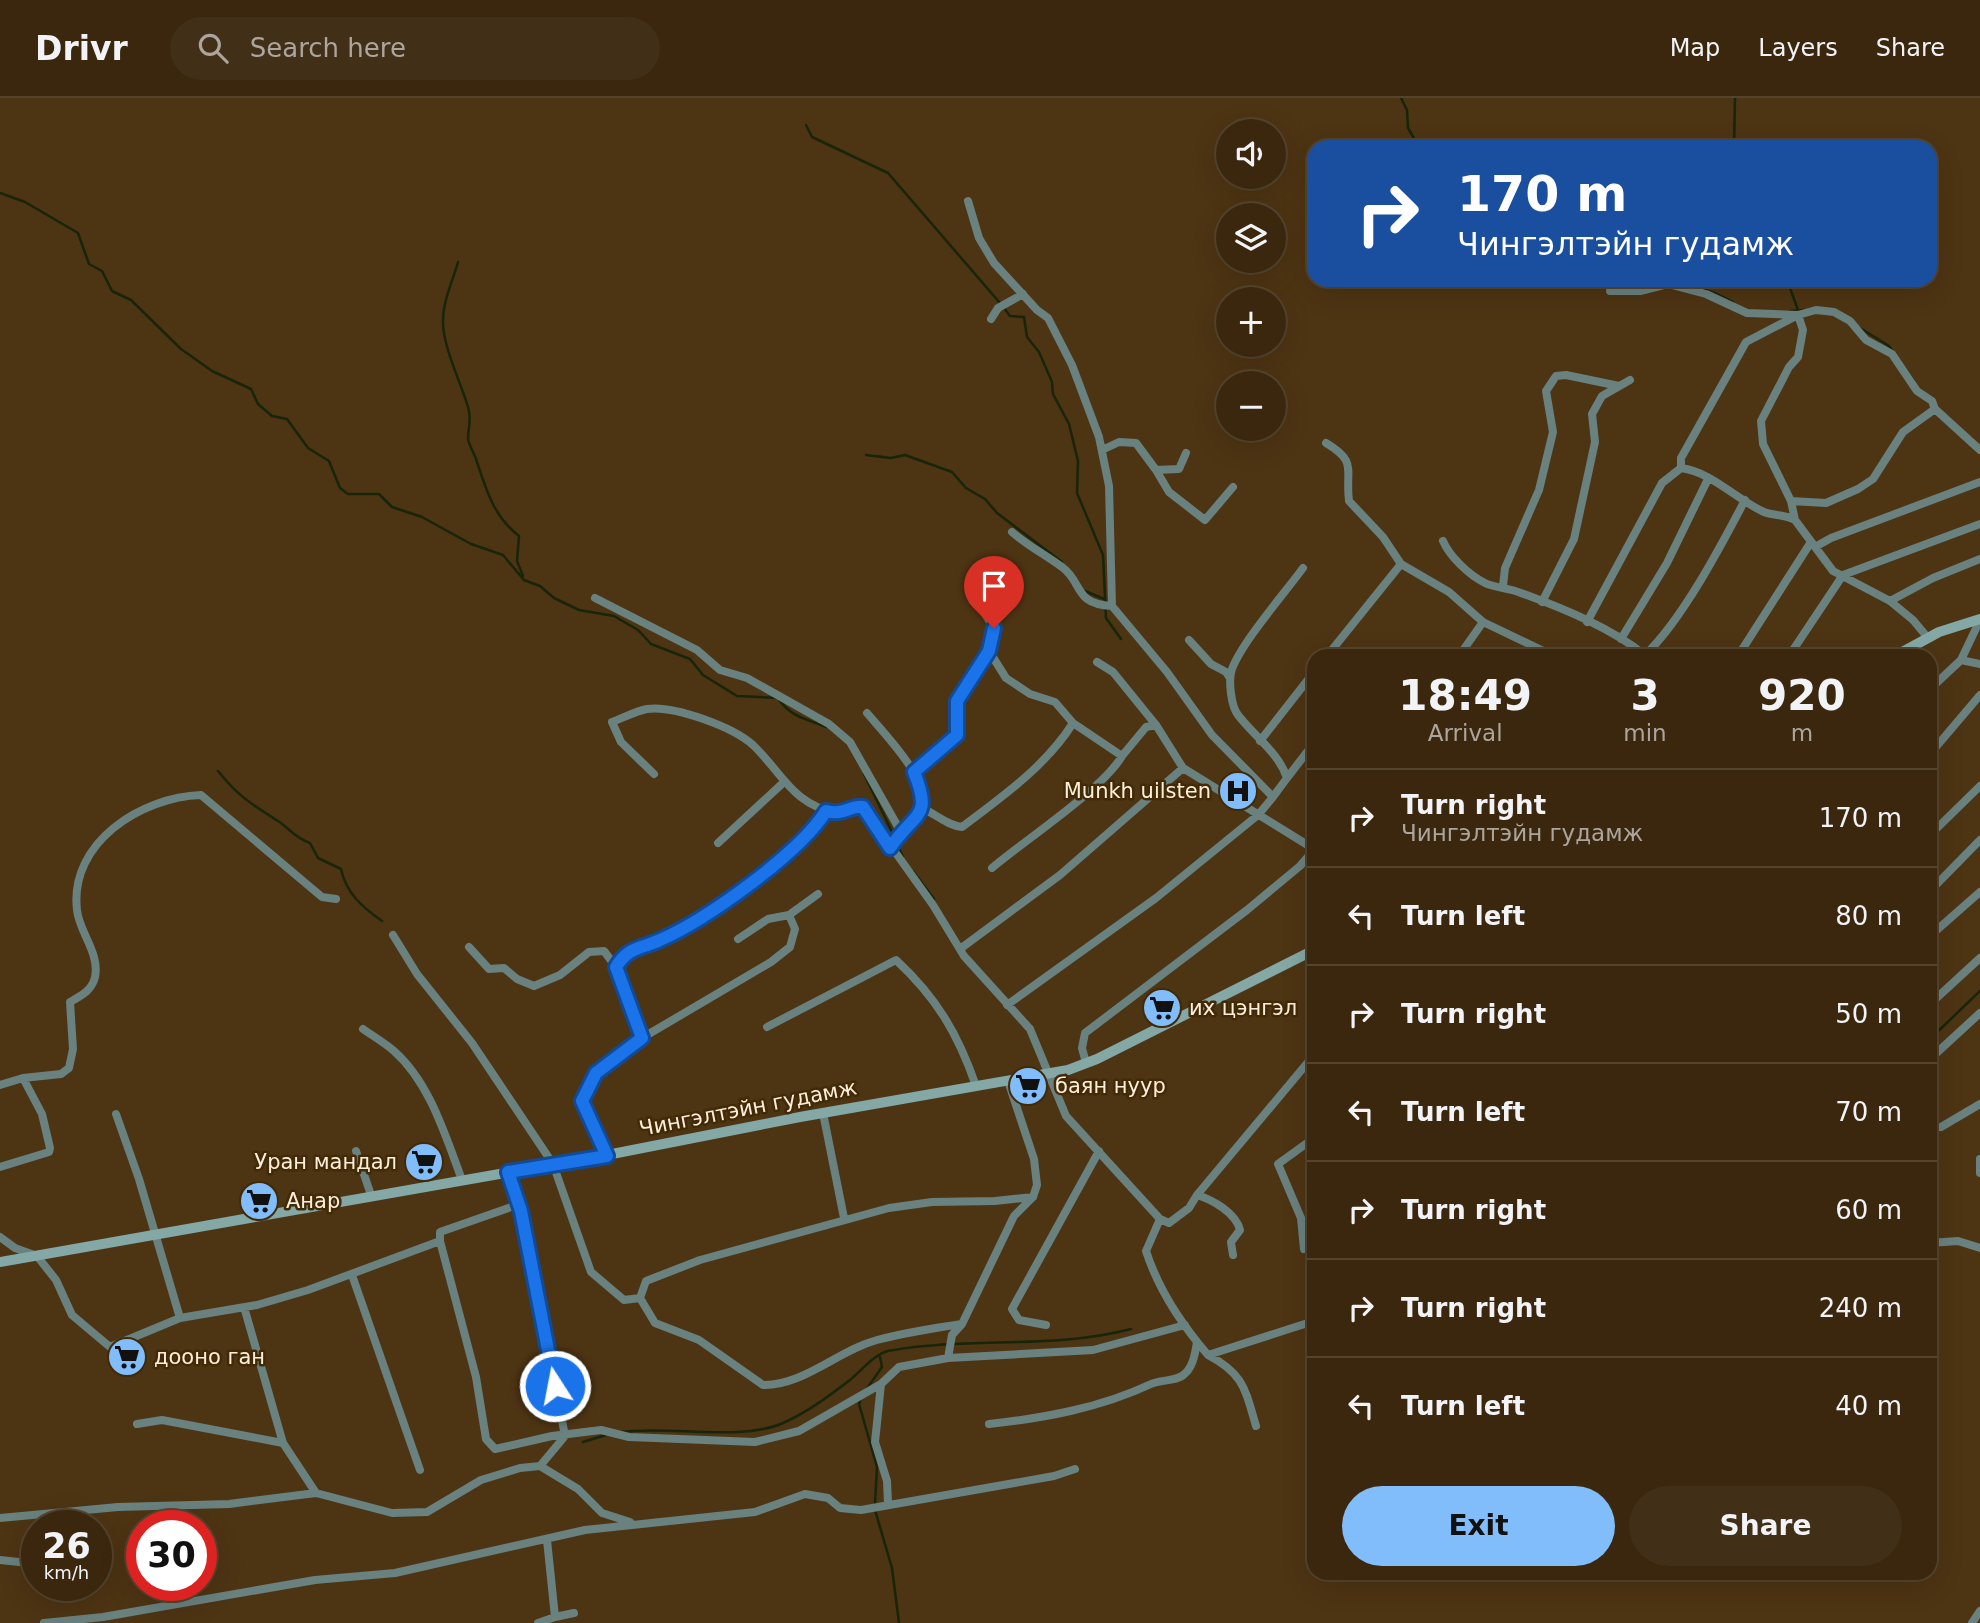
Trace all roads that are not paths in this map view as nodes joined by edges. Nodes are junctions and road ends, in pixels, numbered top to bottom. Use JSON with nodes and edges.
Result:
{"nodes":[{"id":1,"x":968,"y":201,"type":"dead end"},
{"id":2,"x":1656,"y":287,"type":"edge"},
{"id":3,"x":1679,"y":287,"type":"edge"},
{"id":4,"x":1610,"y":291,"type":"dead end"},
{"id":5,"x":1023,"y":294,"type":"junction"},
{"id":6,"x":1798,"y":315,"type":"junction"},
{"id":7,"x":991,"y":319,"type":"dead end"},
{"id":8,"x":1630,"y":380,"type":"dead end"},
{"id":9,"x":1619,"y":386,"type":"junction"},
{"id":10,"x":1936,"y":409,"type":"junction"},
{"id":11,"x":1326,"y":443,"type":"dead end"},
{"id":12,"x":1102,"y":450,"type":"junction"},
{"id":13,"x":1980,"y":450,"type":"edge"},
{"id":14,"x":1186,"y":453,"type":"dead end"},
{"id":15,"x":1681,"y":468,"type":"junction"},
{"id":16,"x":1156,"y":470,"type":"junction"},
{"id":17,"x":1708,"y":479,"type":"junction"},
{"id":18,"x":1980,"y":482,"type":"edge"},
{"id":19,"x":1233,"y":487,"type":"dead end"},
{"id":20,"x":1745,"y":499,"type":"junction"},
{"id":21,"x":1791,"y":501,"type":"junction"},
{"id":22,"x":1795,"y":520,"type":"junction"},
{"id":23,"x":1980,"y":524,"type":"edge"},
{"id":24,"x":1012,"y":532,"type":"dead end"},
{"id":25,"x":1443,"y":541,"type":"dead end"},
{"id":26,"x":1813,"y":545,"type":"junction"},
{"id":27,"x":1980,"y":559,"type":"edge"},
{"id":28,"x":1401,"y":564,"type":"junction"},
{"id":29,"x":1303,"y":568,"type":"dead end"},
{"id":30,"x":1843,"y":575,"type":"junction"},
{"id":31,"x":1503,"y":586,"type":"junction"},
{"id":32,"x":595,"y":598,"type":"dead end"},
{"id":33,"x":1890,"y":601,"type":"junction"},
{"id":34,"x":1542,"y":602,"type":"junction"},
{"id":35,"x":978,"y":603,"type":"dead end"},
{"id":36,"x":1112,"y":606,"type":"junction"},
{"id":37,"x":1980,"y":620,"type":"edge"},
{"id":38,"x":1483,"y":622,"type":"junction"},
{"id":39,"x":1587,"y":622,"type":"junction"},
{"id":40,"x":1928,"y":638,"type":"junction"},
{"id":41,"x":1621,"y":639,"type":"junction"},
{"id":42,"x":1189,"y":640,"type":"dead end"},
{"id":43,"x":1333,"y":649,"type":"edge"},
{"id":44,"x":1464,"y":649,"type":"edge"},
{"id":45,"x":1539,"y":649,"type":"edge"},
{"id":46,"x":1636,"y":649,"type":"edge"},
{"id":47,"x":1651,"y":649,"type":"edge"},
{"id":48,"x":1743,"y":649,"type":"edge"},
{"id":49,"x":1794,"y":649,"type":"edge"},
{"id":50,"x":1908,"y":649,"type":"edge"},
{"id":51,"x":989,"y":651,"type":"junction"},
{"id":52,"x":1961,"y":660,"type":"junction"},
{"id":53,"x":1097,"y":662,"type":"dead end"},
{"id":54,"x":1980,"y":664,"type":"edge"},
{"id":55,"x":1231,"y":680,"type":"junction"},
{"id":56,"x":1307,"y":681,"type":"edge"},
{"id":57,"x":1937,"y":682,"type":"edge"},
{"id":58,"x":1980,"y":695,"type":"edge"},
{"id":59,"x":867,"y":713,"type":"dead end"},
{"id":60,"x":1073,"y":723,"type":"junction"},
{"id":61,"x":1156,"y":724,"type":"junction"},
{"id":62,"x":1260,"y":741,"type":"junction"},
{"id":63,"x":1937,"y":746,"type":"edge"},
{"id":64,"x":1307,"y":752,"type":"edge"},
{"id":65,"x":1122,"y":756,"type":"junction"},
{"id":66,"x":1183,"y":768,"type":"junction"},
{"id":67,"x":914,"y":772,"type":"junction"},
{"id":68,"x":654,"y":774,"type":"dead end"},
{"id":69,"x":1287,"y":778,"type":"junction"},
{"id":70,"x":783,"y":782,"type":"junction"},
{"id":71,"x":1980,"y":786,"type":"edge"},
{"id":72,"x":1273,"y":797,"type":"junction"},
{"id":73,"x":923,"y":809,"type":"junction"},
{"id":74,"x":826,"y":811,"type":"junction"},
{"id":75,"x":1258,"y":815,"type":"junction"},
{"id":76,"x":1937,"y":828,"type":"edge"},
{"id":77,"x":901,"y":832,"type":"junction"},
{"id":78,"x":1980,"y":840,"type":"edge"},
{"id":79,"x":718,"y":843,"type":"dead end"},
{"id":80,"x":1307,"y":846,"type":"edge"},
{"id":81,"x":890,"y":848,"type":"junction"},
{"id":82,"x":1307,"y":858,"type":"edge"},
{"id":83,"x":992,"y":868,"type":"dead end"},
{"id":84,"x":1937,"y":884,"type":"edge"},
{"id":85,"x":1980,"y":892,"type":"edge"},
{"id":86,"x":818,"y":894,"type":"dead end"},
{"id":87,"x":336,"y":899,"type":"dead end"},
{"id":88,"x":789,"y":915,"type":"junction"},
{"id":89,"x":1937,"y":930,"type":"edge"},
{"id":90,"x":393,"y":935,"type":"dead end"},
{"id":91,"x":738,"y":939,"type":"dead end"},
{"id":92,"x":469,"y":947,"type":"dead end"},
{"id":93,"x":960,"y":949,"type":"junction"},
{"id":94,"x":1307,"y":953,"type":"edge"},
{"id":95,"x":1980,"y":958,"type":"edge"},
{"id":96,"x":616,"y":967,"type":"junction"},
{"id":97,"x":1937,"y":998,"type":"edge"},
{"id":98,"x":1007,"y":1005,"type":"junction"},
{"id":99,"x":1980,"y":1013,"type":"edge"},
{"id":100,"x":767,"y":1027,"type":"dead end"},
{"id":101,"x":363,"y":1029,"type":"dead end"},
{"id":102,"x":642,"y":1038,"type":"junction"},
{"id":103,"x":1937,"y":1053,"type":"edge"},
{"id":104,"x":1086,"y":1063,"type":"junction"},
{"id":105,"x":1307,"y":1063,"type":"edge"},
{"id":106,"x":1047,"y":1074,"type":"junction"},
{"id":107,"x":23,"y":1078,"type":"junction"},
{"id":108,"x":1008,"y":1081,"type":"junction"},
{"id":109,"x":0,"y":1085,"type":"edge"},
{"id":110,"x":976,"y":1086,"type":"junction"},
{"id":111,"x":1980,"y":1104,"type":"edge"},
{"id":112,"x":823,"y":1113,"type":"junction"},
{"id":113,"x":116,"y":1114,"type":"dead end"},
{"id":114,"x":1941,"y":1127,"type":"dead end"},
{"id":115,"x":1307,"y":1143,"type":"edge"},
{"id":116,"x":356,"y":1151,"type":"dead end"},
{"id":117,"x":1100,"y":1151,"type":"junction"},
{"id":118,"x":607,"y":1156,"type":"junction"},
{"id":119,"x":1980,"y":1159,"type":"edge"},
{"id":120,"x":553,"y":1164,"type":"junction"},
{"id":121,"x":0,"y":1167,"type":"edge"},
{"id":122,"x":508,"y":1172,"type":"junction"},
{"id":123,"x":1980,"y":1173,"type":"edge"},
{"id":124,"x":462,"y":1180,"type":"junction"},
{"id":125,"x":371,"y":1195,"type":"junction"},
{"id":126,"x":516,"y":1195,"type":"junction"},
{"id":127,"x":1197,"y":1195,"type":"junction"},
{"id":128,"x":1034,"y":1196,"type":"junction"},
{"id":129,"x":844,"y":1218,"type":"junction"},
{"id":130,"x":1160,"y":1219,"type":"junction"},
{"id":131,"x":155,"y":1235,"type":"junction"},
{"id":132,"x":0,"y":1237,"type":"edge"},
{"id":133,"x":440,"y":1241,"type":"junction"},
{"id":134,"x":1937,"y":1242,"type":"edge"},
{"id":135,"x":1980,"y":1248,"type":"edge"},
{"id":136,"x":1304,"y":1249,"type":"dead end"},
{"id":137,"x":1233,"y":1255,"type":"dead end"},
{"id":138,"x":37,"y":1256,"type":"junction"},
{"id":139,"x":0,"y":1262,"type":"edge"},
{"id":140,"x":352,"y":1275,"type":"junction"},
{"id":141,"x":640,"y":1298,"type":"junction"},
{"id":142,"x":243,"y":1307,"type":"junction"},
{"id":143,"x":180,"y":1318,"type":"junction"},
{"id":144,"x":1307,"y":1323,"type":"edge"},
{"id":145,"x":962,"y":1324,"type":"junction"},
{"id":146,"x":1046,"y":1325,"type":"dead end"},
{"id":147,"x":1185,"y":1325,"type":"junction"},
{"id":148,"x":1197,"y":1342,"type":"junction"},
{"id":149,"x":1208,"y":1355,"type":"junction"},
{"id":150,"x":948,"y":1358,"type":"junction"},
{"id":151,"x":881,"y":1384,"type":"junction"},
{"id":152,"x":137,"y":1424,"type":"dead end"},
{"id":153,"x":989,"y":1424,"type":"dead end"},
{"id":154,"x":1256,"y":1426,"type":"dead end"},
{"id":155,"x":565,"y":1436,"type":"junction"},
{"id":156,"x":283,"y":1443,"type":"junction"},
{"id":157,"x":540,"y":1466,"type":"junction"},
{"id":158,"x":1075,"y":1469,"type":"dead end"},
{"id":159,"x":421,"y":1470,"type":"dead end"},
{"id":160,"x":316,"y":1493,"type":"junction"},
{"id":161,"x":888,"y":1504,"type":"junction"},
{"id":162,"x":0,"y":1518,"type":"edge"},
{"id":163,"x":633,"y":1523,"type":"junction"},
{"id":164,"x":547,"y":1540,"type":"junction"},
{"id":165,"x":0,"y":1560,"type":"edge"},
{"id":166,"x":21,"y":1562,"type":"edge"},
{"id":167,"x":1980,"y":1611,"type":"edge"},
{"id":168,"x":575,"y":1613,"type":"dead end"},
{"id":169,"x":555,"y":1617,"type":"junction"},
{"id":170,"x":44,"y":1623,"type":"edge"},
{"id":171,"x":538,"y":1623,"type":"edge"},
{"id":172,"x":1972,"y":1623,"type":"edge"}],
"edges":[{"from":1,"to":5,"type":"street"},
{"from":2,"to":4,"type":"street"},
{"from":3,"to":6,"type":"street"},
{"from":5,"to":7,"type":"street"},
{"from":5,"to":12,"type":"street"},
{"from":6,"to":10,"type":"street"},
{"from":6,"to":15,"type":"street"},
{"from":6,"to":21,"type":"street"},
{"from":8,"to":9,"type":"street"},
{"from":9,"to":31,"type":"street"},
{"from":9,"to":34,"type":"street"},
{"from":10,"to":13,"type":"street"},
{"from":10,"to":21,"type":"street"},
{"from":11,"to":28,"type":"street"},
{"from":12,"to":16,"type":"street"},
{"from":12,"to":36,"type":"street"},
{"from":14,"to":16,"type":"street"},
{"from":15,"to":17,"type":"street"},
{"from":15,"to":39,"type":"street"},
{"from":16,"to":19,"type":"street"},
{"from":17,"to":20,"type":"street"},
{"from":17,"to":41,"type":"street"},
{"from":18,"to":26,"type":"street"},
{"from":20,"to":22,"type":"street"},
{"from":20,"to":47,"type":"street"},
{"from":21,"to":22,"type":"street"},
{"from":22,"to":26,"type":"street"},
{"from":23,"to":30,"type":"street"},
{"from":24,"to":36,"type":"street"},
{"from":25,"to":31,"type":"street"},
{"from":26,"to":30,"type":"street"},
{"from":26,"to":48,"type":"street"},
{"from":27,"to":33,"type":"street"},
{"from":28,"to":38,"type":"street"},
{"from":28,"to":43,"type":"street"},
{"from":29,"to":55,"type":"street"},
{"from":30,"to":33,"type":"street"},
{"from":30,"to":49,"type":"street"},
{"from":31,"to":34,"type":"street"},
{"from":32,"to":77,"type":"street"},
{"from":33,"to":40,"type":"street"},
{"from":34,"to":39,"type":"street"},
{"from":35,"to":51,"type":"street"},
{"from":36,"to":72,"type":"street"},
{"from":37,"to":40,"type":"main road"},
{"from":37,"to":52,"type":"street"},
{"from":38,"to":44,"type":"street"},
{"from":38,"to":45,"type":"street"},
{"from":39,"to":41,"type":"street"},
{"from":40,"to":50,"type":"main road"},
{"from":41,"to":46,"type":"street"},
{"from":42,"to":55,"type":"street"},
{"from":51,"to":60,"type":"street"},
{"from":51,"to":67,"type":"street"},
{"from":52,"to":54,"type":"street"},
{"from":52,"to":57,"type":"street"},
{"from":53,"to":61,"type":"street"},
{"from":55,"to":62,"type":"street"},
{"from":56,"to":62,"type":"street"},
{"from":58,"to":63,"type":"street"},
{"from":59,"to":67,"type":"street"},
{"from":60,"to":65,"type":"street"},
{"from":60,"to":73,"type":"street"},
{"from":61,"to":65,"type":"street"},
{"from":61,"to":66,"type":"street"},
{"from":62,"to":69,"type":"street"},
{"from":64,"to":69,"type":"street"},
{"from":65,"to":83,"type":"street"},
{"from":66,"to":75,"type":"street"},
{"from":66,"to":93,"type":"street"},
{"from":67,"to":73,"type":"street"},
{"from":68,"to":70,"type":"street"},
{"from":69,"to":72,"type":"street"},
{"from":70,"to":74,"type":"street"},
{"from":70,"to":79,"type":"street"},
{"from":71,"to":76,"type":"street"},
{"from":72,"to":75,"type":"street"},
{"from":73,"to":77,"type":"street"},
{"from":74,"to":81,"type":"street"},
{"from":74,"to":96,"type":"street"},
{"from":75,"to":80,"type":"street"},
{"from":75,"to":98,"type":"street"},
{"from":77,"to":81,"type":"street"},
{"from":78,"to":84,"type":"street"},
{"from":81,"to":93,"type":"street"},
{"from":82,"to":104,"type":"street"},
{"from":85,"to":89,"type":"street"},
{"from":86,"to":88,"type":"street"},
{"from":87,"to":107,"type":"street"},
{"from":88,"to":91,"type":"street"},
{"from":88,"to":102,"type":"street"},
{"from":90,"to":120,"type":"street"},
{"from":92,"to":96,"type":"street"},
{"from":93,"to":98,"type":"street"},
{"from":94,"to":104,"type":"main road","name":"Чингэлтэйн гудамж"},
{"from":95,"to":97,"type":"street"},
{"from":96,"to":102,"type":"street"},
{"from":98,"to":106,"type":"street"},
{"from":99,"to":103,"type":"street"},
{"from":100,"to":110,"type":"street"},
{"from":101,"to":124,"type":"street"},
{"from":102,"to":118,"type":"street"},
{"from":104,"to":106,"type":"main road","name":"Чингэлтэйн гудамж"},
{"from":105,"to":127,"type":"street"},
{"from":106,"to":108,"type":"main road","name":"Чингэлтэйн гудамж"},
{"from":106,"to":117,"type":"street"},
{"from":107,"to":109,"type":"street"},
{"from":107,"to":121,"type":"street"},
{"from":108,"to":110,"type":"main road","name":"Чингэлтэйн гудамж"},
{"from":108,"to":128,"type":"street"},
{"from":110,"to":112,"type":"main road","name":"Чингэлтэйн гудамж"},
{"from":111,"to":114,"type":"street"},
{"from":112,"to":118,"type":"main road","name":"Чингэлтэйн гудамж"},
{"from":112,"to":129,"type":"street"},
{"from":113,"to":131,"type":"street"},
{"from":115,"to":136,"type":"street"},
{"from":116,"to":125,"type":"street"},
{"from":117,"to":130,"type":"street"},
{"from":117,"to":146,"type":"street"},
{"from":118,"to":120,"type":"main road","name":"Чингэлтэйн гудамж"},
{"from":119,"to":123,"type":"street"},
{"from":120,"to":122,"type":"main road","name":"Чингэлтэйн гудамж"},
{"from":120,"to":141,"type":"street"},
{"from":122,"to":124,"type":"main road","name":"Чингэлтэйн гудамж"},
{"from":122,"to":126,"type":"street"},
{"from":124,"to":125,"type":"main road","name":"Чингэлтэйн гудамж"},
{"from":125,"to":131,"type":"main road","name":"Чингэлтэйн гудамж"},
{"from":126,"to":133,"type":"street"},
{"from":126,"to":155,"type":"street"},
{"from":127,"to":130,"type":"street"},
{"from":127,"to":137,"type":"street"},
{"from":128,"to":129,"type":"street"},
{"from":128,"to":145,"type":"street"},
{"from":129,"to":141,"type":"street"},
{"from":130,"to":147,"type":"street"},
{"from":131,"to":138,"type":"main road","name":"Чингэлтэйн гудамж"},
{"from":131,"to":143,"type":"street"},
{"from":132,"to":138,"type":"street"},
{"from":133,"to":140,"type":"street"},
{"from":133,"to":155,"type":"street"},
{"from":134,"to":135,"type":"street"},
{"from":138,"to":139,"type":"main road","name":"Чингэлтэйн гудамж"},
{"from":138,"to":143,"type":"street"},
{"from":140,"to":142,"type":"street"},
{"from":140,"to":159,"type":"street"},
{"from":141,"to":145,"type":"street"},
{"from":142,"to":143,"type":"street"},
{"from":142,"to":156,"type":"street"},
{"from":144,"to":149,"type":"street"},
{"from":145,"to":150,"type":"street"},
{"from":147,"to":148,"type":"street"},
{"from":147,"to":150,"type":"street"},
{"from":148,"to":149,"type":"street"},
{"from":148,"to":153,"type":"street"},
{"from":149,"to":154,"type":"street"},
{"from":150,"to":151,"type":"street"},
{"from":151,"to":155,"type":"street"},
{"from":151,"to":161,"type":"street"},
{"from":152,"to":156,"type":"street"},
{"from":155,"to":157,"type":"street"},
{"from":156,"to":160,"type":"street"},
{"from":157,"to":160,"type":"street"},
{"from":157,"to":163,"type":"street"},
{"from":158,"to":161,"type":"street"},
{"from":160,"to":162,"type":"street"},
{"from":161,"to":163,"type":"street"},
{"from":163,"to":164,"type":"street"},
{"from":164,"to":169,"type":"street"},
{"from":164,"to":170,"type":"street"},
{"from":165,"to":166,"type":"street"},
{"from":167,"to":172,"type":"street"},
{"from":168,"to":169,"type":"street"},
{"from":169,"to":171,"type":"street"}]}
